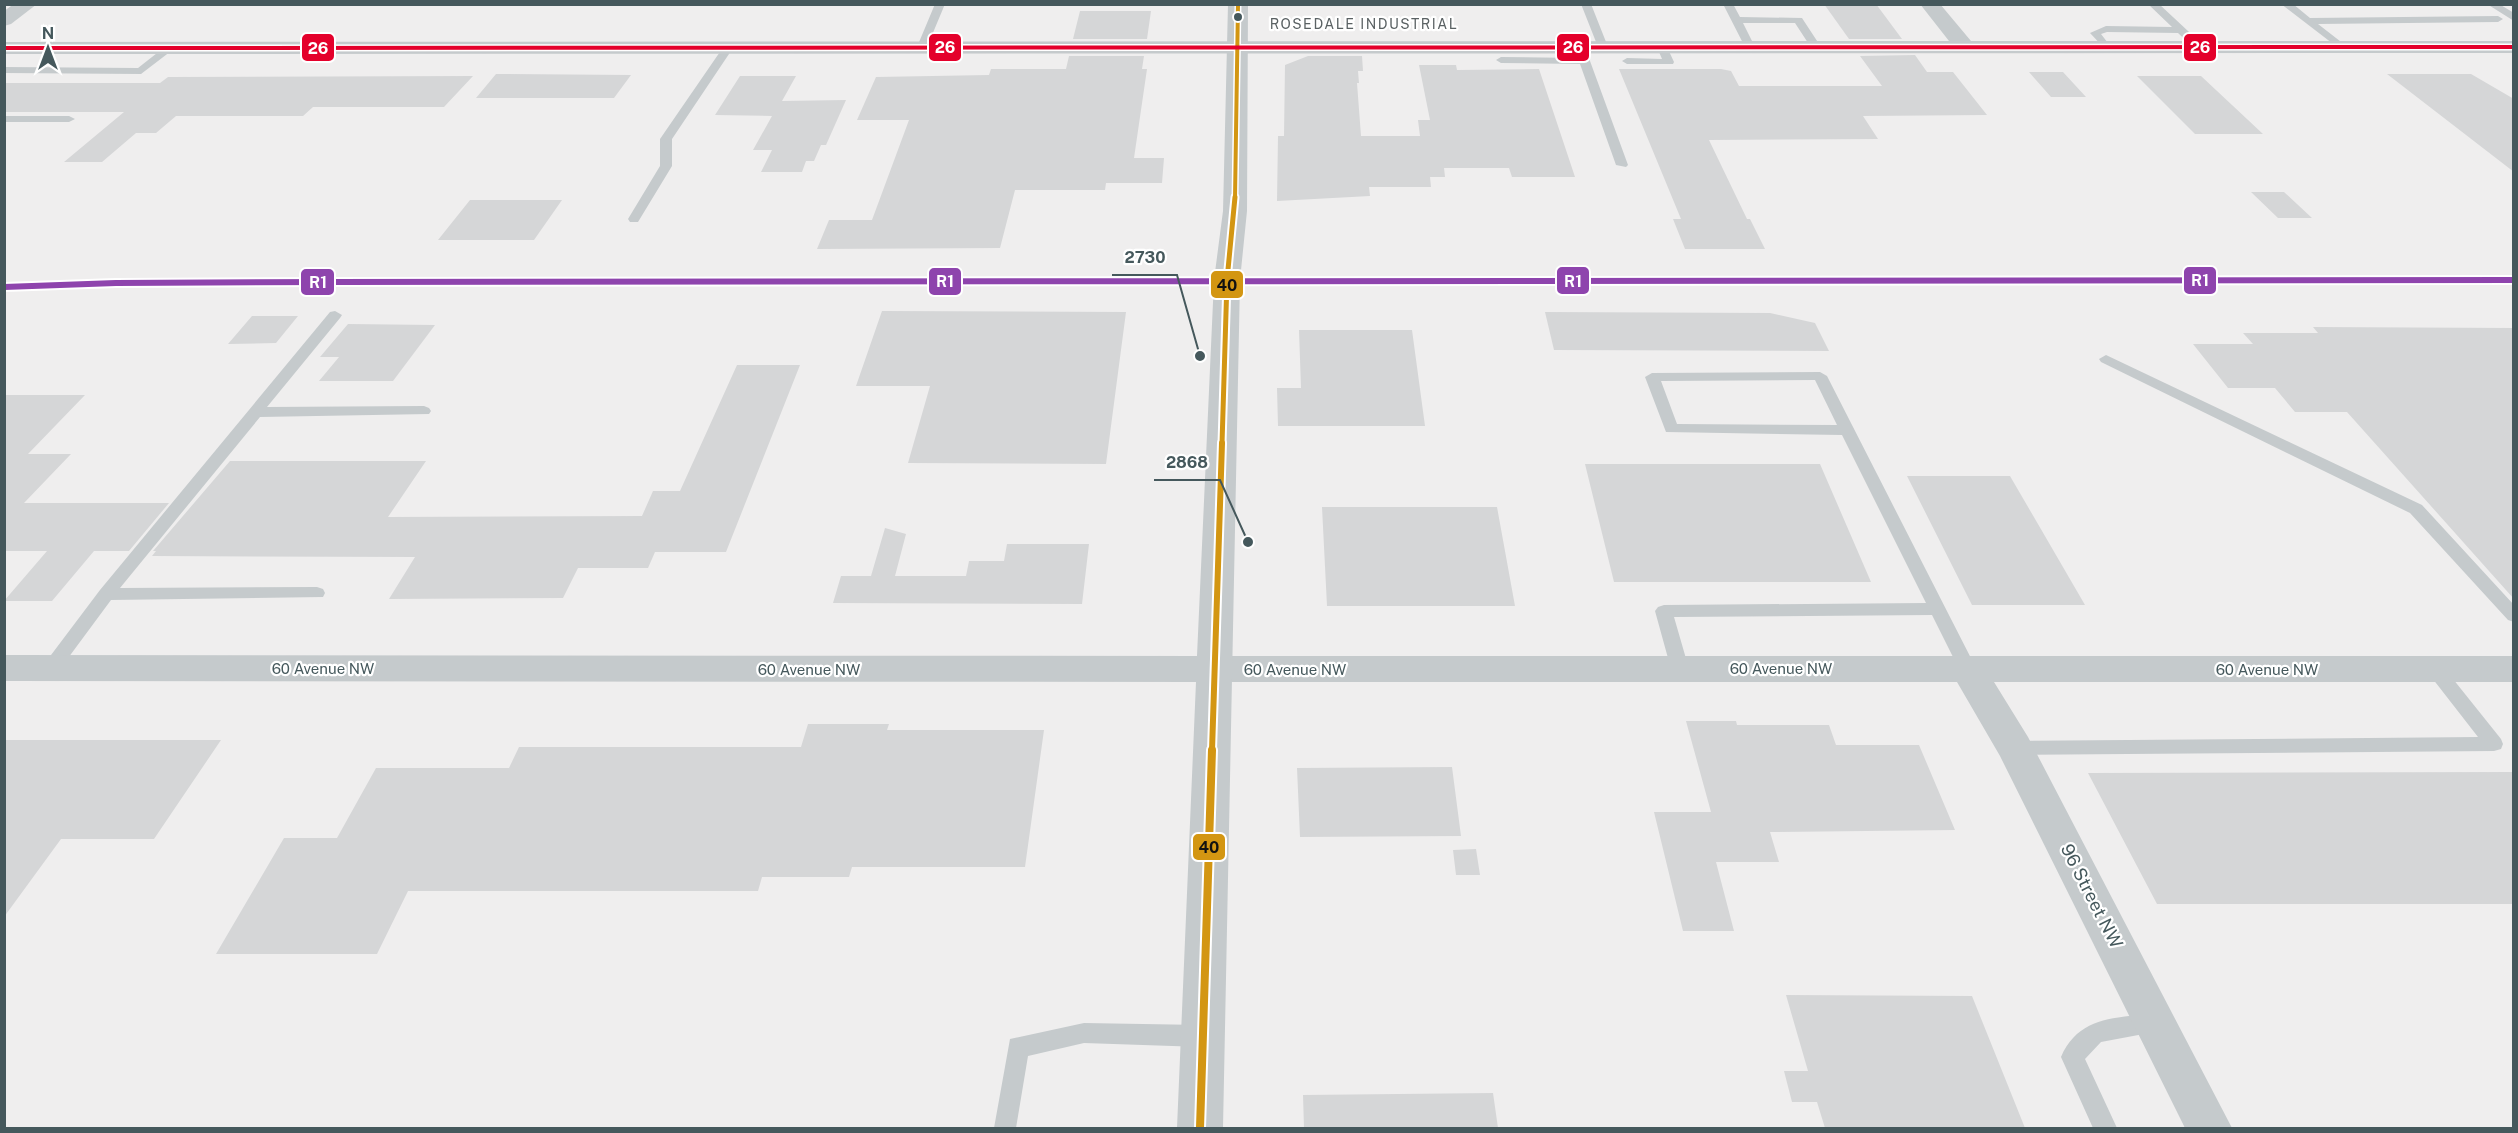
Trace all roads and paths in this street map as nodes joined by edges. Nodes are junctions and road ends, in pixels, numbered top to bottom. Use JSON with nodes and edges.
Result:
{"nodes":[{"id":1,"x":28,"y":4,"type":"edge"},
{"id":2,"x":940,"y":4,"type":"edge"},
{"id":3,"x":1238,"y":4,"type":"edge"},
{"id":4,"x":1587,"y":4,"type":"edge"},
{"id":5,"x":1728,"y":4,"type":"edge"},
{"id":6,"x":1929,"y":4,"type":"edge"},
{"id":7,"x":2153,"y":4,"type":"edge"},
{"id":8,"x":2286,"y":4,"type":"edge"},
{"id":9,"x":2492,"y":4,"type":"edge"},
{"id":10,"x":2514,"y":18,"type":"edge"},
{"id":11,"x":2498,"y":19,"type":"dead end"},
{"id":12,"x":4,"y":20,"type":"edge"},
{"id":13,"x":1736,"y":20,"type":"junction"},
{"id":14,"x":2307,"y":21,"type":"junction"},
{"id":15,"x":2180,"y":30,"type":"junction"},
{"id":16,"x":922,"y":47,"type":"junction"},
{"id":17,"x":1237,"y":47,"type":"junction"},
{"id":18,"x":1603,"y":47,"type":"junction"},
{"id":19,"x":1662,"y":47,"type":"junction"},
{"id":20,"x":1750,"y":47,"type":"junction"},
{"id":21,"x":1816,"y":47,"type":"junction"},
{"id":22,"x":1965,"y":47,"type":"junction"},
{"id":23,"x":2106,"y":47,"type":"junction"},
{"id":24,"x":2199,"y":47,"type":"junction"},
{"id":25,"x":2341,"y":47,"type":"junction"},
{"id":26,"x":2514,"y":47,"type":"edge"},
{"id":27,"x":4,"y":48,"type":"edge"},
{"id":28,"x":170,"y":48,"type":"junction"},
{"id":29,"x":728,"y":48,"type":"junction"},
{"id":30,"x":1582,"y":54,"type":"junction"},
{"id":31,"x":1501,"y":60,"type":"dead end"},
{"id":32,"x":1627,"y":61,"type":"dead end"},
{"id":33,"x":4,"y":70,"type":"edge"},
{"id":34,"x":4,"y":119,"type":"edge"},
{"id":35,"x":69,"y":119,"type":"dead end"},
{"id":36,"x":1622,"y":165,"type":"dead end"},
{"id":37,"x":634,"y":219,"type":"dead end"},
{"id":38,"x":335,"y":315,"type":"dead end"},
{"id":39,"x":2106,"y":359,"type":"dead end"},
{"id":40,"x":256,"y":411,"type":"junction"},
{"id":41,"x":424,"y":411,"type":"dead end"},
{"id":42,"x":1847,"y":430,"type":"junction"},
{"id":43,"x":317,"y":593,"type":"dead end"},
{"id":44,"x":106,"y":594,"type":"junction"},
{"id":45,"x":2510,"y":608,"type":"edge"},
{"id":46,"x":1937,"y":609,"type":"junction"},
{"id":47,"x":4,"y":668,"type":"edge"},
{"id":48,"x":51,"y":668,"type":"junction"},
{"id":49,"x":1967,"y":668,"type":"junction"},
{"id":50,"x":1213,"y":669,"type":"junction"},
{"id":51,"x":1680,"y":669,"type":"junction"},
{"id":52,"x":2434,"y":669,"type":"junction"},
{"id":53,"x":2514,"y":669,"type":"edge"},
{"id":54,"x":2015,"y":748,"type":"junction"},
{"id":55,"x":2158,"y":1023,"type":"junction"},
{"id":56,"x":1202,"y":1036,"type":"junction"},
{"id":57,"x":1005,"y":1128,"type":"edge"},
{"id":58,"x":1200,"y":1128,"type":"edge"},
{"id":59,"x":2105,"y":1128,"type":"edge"},
{"id":60,"x":2209,"y":1128,"type":"edge"}],
"edges":[{"from":1,"to":12,"type":"main road"},
{"from":2,"to":16,"type":"lane"},
{"from":3,"to":17,"type":"street"},
{"from":4,"to":18,"type":"lane"},
{"from":5,"to":13,"type":"lane"},
{"from":6,"to":22,"type":"street"},
{"from":7,"to":15,"type":"lane"},
{"from":8,"to":14,"type":"lane"},
{"from":9,"to":10,"type":"lane"},
{"from":11,"to":14,"type":"lane"},
{"from":13,"to":20,"type":"lane"},
{"from":13,"to":21,"type":"lane"},
{"from":14,"to":25,"type":"lane"},
{"from":15,"to":23,"type":"lane"},
{"from":15,"to":24,"type":"lane"},
{"from":16,"to":17,"type":"street"},
{"from":16,"to":29,"type":"street"},
{"from":17,"to":30,"type":"street"},
{"from":17,"to":50,"type":"street"},
{"from":18,"to":19,"type":"street"},
{"from":18,"to":30,"type":"street"},
{"from":19,"to":20,"type":"street"},
{"from":19,"to":32,"type":"lane"},
{"from":20,"to":21,"type":"street"},
{"from":21,"to":22,"type":"street"},
{"from":22,"to":23,"type":"street"},
{"from":23,"to":24,"type":"street"},
{"from":24,"to":25,"type":"street"},
{"from":25,"to":26,"type":"street"},
{"from":27,"to":28,"type":"street"},
{"from":28,"to":29,"type":"street"},
{"from":28,"to":33,"type":"lane"},
{"from":29,"to":37,"type":"lane"},
{"from":30,"to":31,"type":"lane"},
{"from":30,"to":36,"type":"lane"},
{"from":34,"to":35,"type":"lane"},
{"from":38,"to":40,"type":"lane"},
{"from":39,"to":45,"type":"lane"},
{"from":40,"to":41,"type":"lane"},
{"from":40,"to":44,"type":"lane"},
{"from":42,"to":42,"type":"lane"},
{"from":42,"to":46,"type":"lane"},
{"from":43,"to":44,"type":"lane"},
{"from":44,"to":48,"type":"lane"},
{"from":46,"to":49,"type":"lane"},
{"from":46,"to":51,"type":"lane"},
{"from":47,"to":48,"type":"street","name":"60 Avenue NW"},
{"from":48,"to":50,"type":"street","name":"60 Avenue NW"},
{"from":49,"to":51,"type":"street","name":"60 Avenue NW"},
{"from":49,"to":52,"type":"street","name":"60 Avenue NW"},
{"from":49,"to":54,"type":"street","name":"96 Street NW"},
{"from":50,"to":51,"type":"street","name":"60 Avenue NW"},
{"from":50,"to":56,"type":"street"},
{"from":52,"to":53,"type":"street","name":"60 Avenue NW"},
{"from":52,"to":54,"type":"lane"},
{"from":54,"to":55,"type":"street","name":"96 Street NW"},
{"from":55,"to":59,"type":"lane"},
{"from":55,"to":60,"type":"street","name":"96 Street NW"},
{"from":56,"to":57,"type":"lane"},
{"from":56,"to":58,"type":"street"}]}
